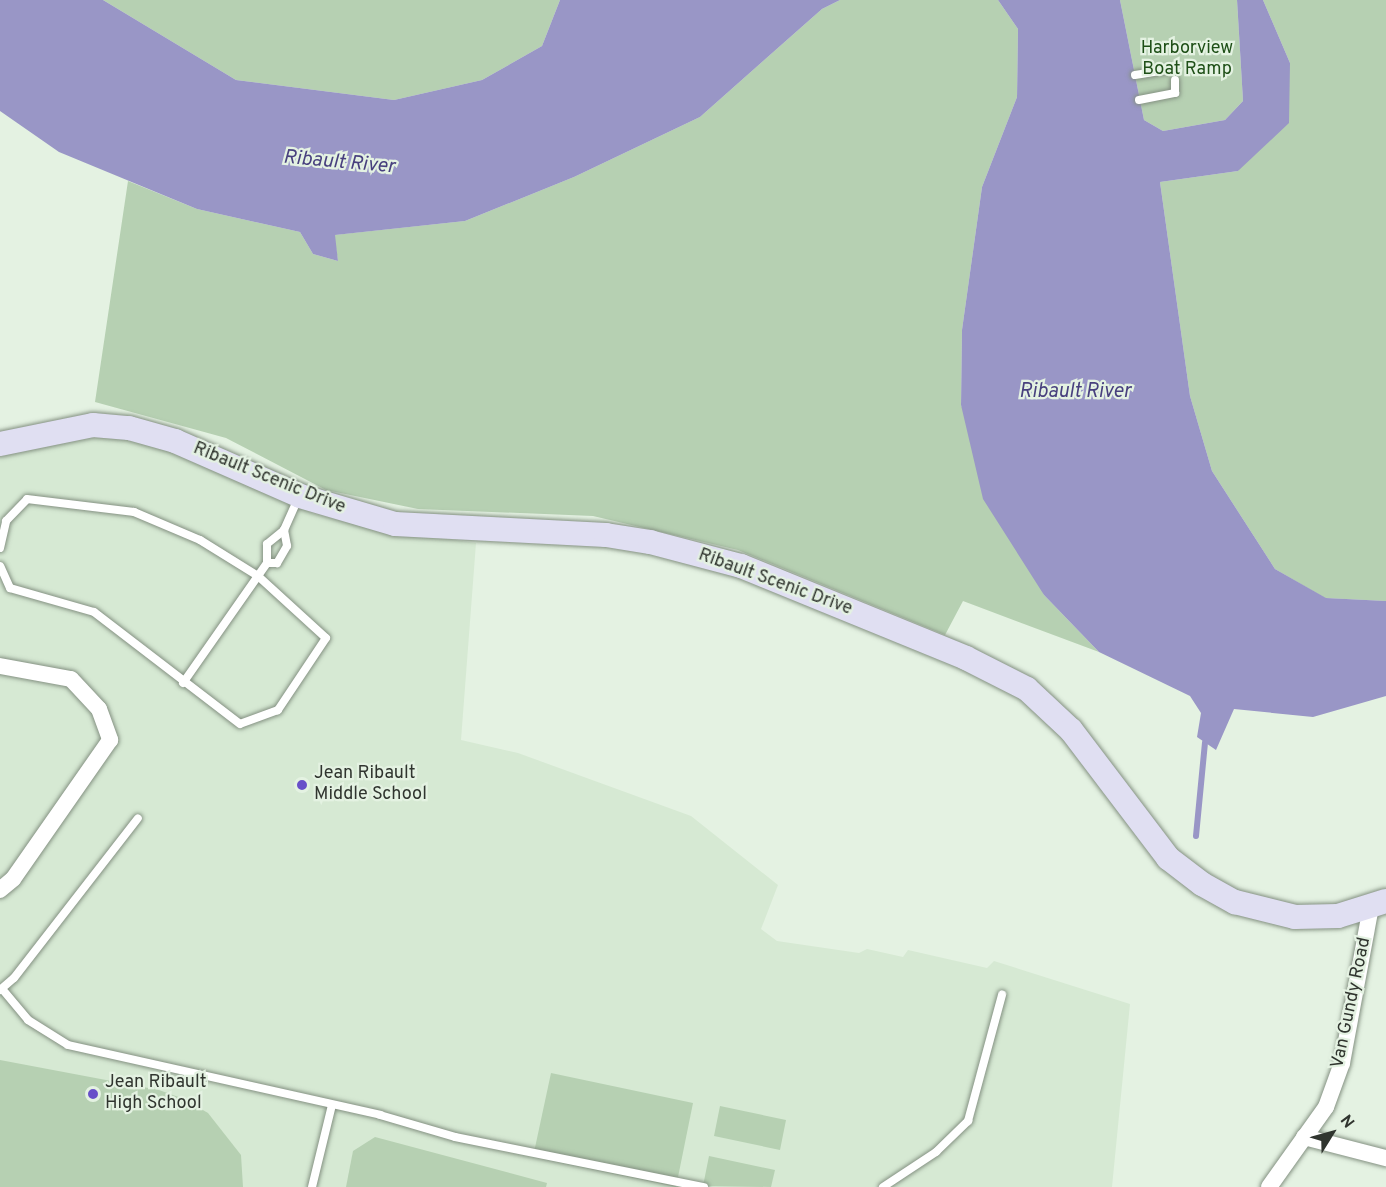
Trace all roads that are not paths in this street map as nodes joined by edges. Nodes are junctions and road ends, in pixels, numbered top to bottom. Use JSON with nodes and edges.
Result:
{"nodes":[{"id":1,"x":1174,"y":69,"type":"dead end"},
{"id":2,"x":1135,"y":75,"type":"dead end"},
{"id":3,"x":1175,"y":80,"type":"dead end"},
{"id":4,"x":1139,"y":100,"type":"dead end"},
{"id":5,"x":0,"y":444,"type":"edge"},
{"id":6,"x":300,"y":496,"type":"junction"},
{"id":7,"x":285,"y":530,"type":"junction"},
{"id":8,"x":0,"y":548,"type":"edge"},
{"id":9,"x":267,"y":563,"type":"junction"},
{"id":10,"x":0,"y":566,"type":"edge"},
{"id":11,"x":258,"y":576,"type":"junction"},
{"id":12,"x":0,"y":666,"type":"edge"},
{"id":13,"x":183,"y":683,"type":"junction"},
{"id":14,"x":138,"y":818,"type":"dead end"},
{"id":15,"x":0,"y":890,"type":"edge"},
{"id":16,"x":1378,"y":904,"type":"edge"},
{"id":17,"x":1,"y":990,"type":"edge"},
{"id":18,"x":1002,"y":995,"type":"dead end"},
{"id":19,"x":332,"y":1105,"type":"junction"},
{"id":20,"x":1304,"y":1137,"type":"junction"},
{"id":21,"x":1386,"y":1158,"type":"edge"},
{"id":22,"x":312,"y":1187,"type":"edge"},
{"id":23,"x":704,"y":1187,"type":"edge"},
{"id":24,"x":883,"y":1187,"type":"edge"},
{"id":25,"x":1269,"y":1187,"type":"edge"}],
"edges":[{"from":1,"to":2,"type":"lane"},
{"from":3,"to":4,"type":"lane"},
{"from":5,"to":6,"type":"street","name":"Ribault Scenic Drive"},
{"from":6,"to":7,"type":"lane"},
{"from":6,"to":16,"type":"street","name":"Ribault Scenic Drive"},
{"from":7,"to":9,"type":"lane"},
{"from":7,"to":9,"type":"lane"},
{"from":8,"to":11,"type":"lane"},
{"from":9,"to":11,"type":"lane"},
{"from":10,"to":13,"type":"lane"},
{"from":11,"to":13,"type":"lane"},
{"from":11,"to":13,"type":"lane"},
{"from":12,"to":15,"type":"street"},
{"from":14,"to":17,"type":"lane"},
{"from":16,"to":20,"type":"street","name":"Van Gundy Road"},
{"from":17,"to":19,"type":"lane"},
{"from":18,"to":24,"type":"lane"},
{"from":19,"to":22,"type":"lane"},
{"from":19,"to":23,"type":"lane"},
{"from":20,"to":21,"type":"street"},
{"from":20,"to":25,"type":"street","name":"Van Gundy Road"}]}
